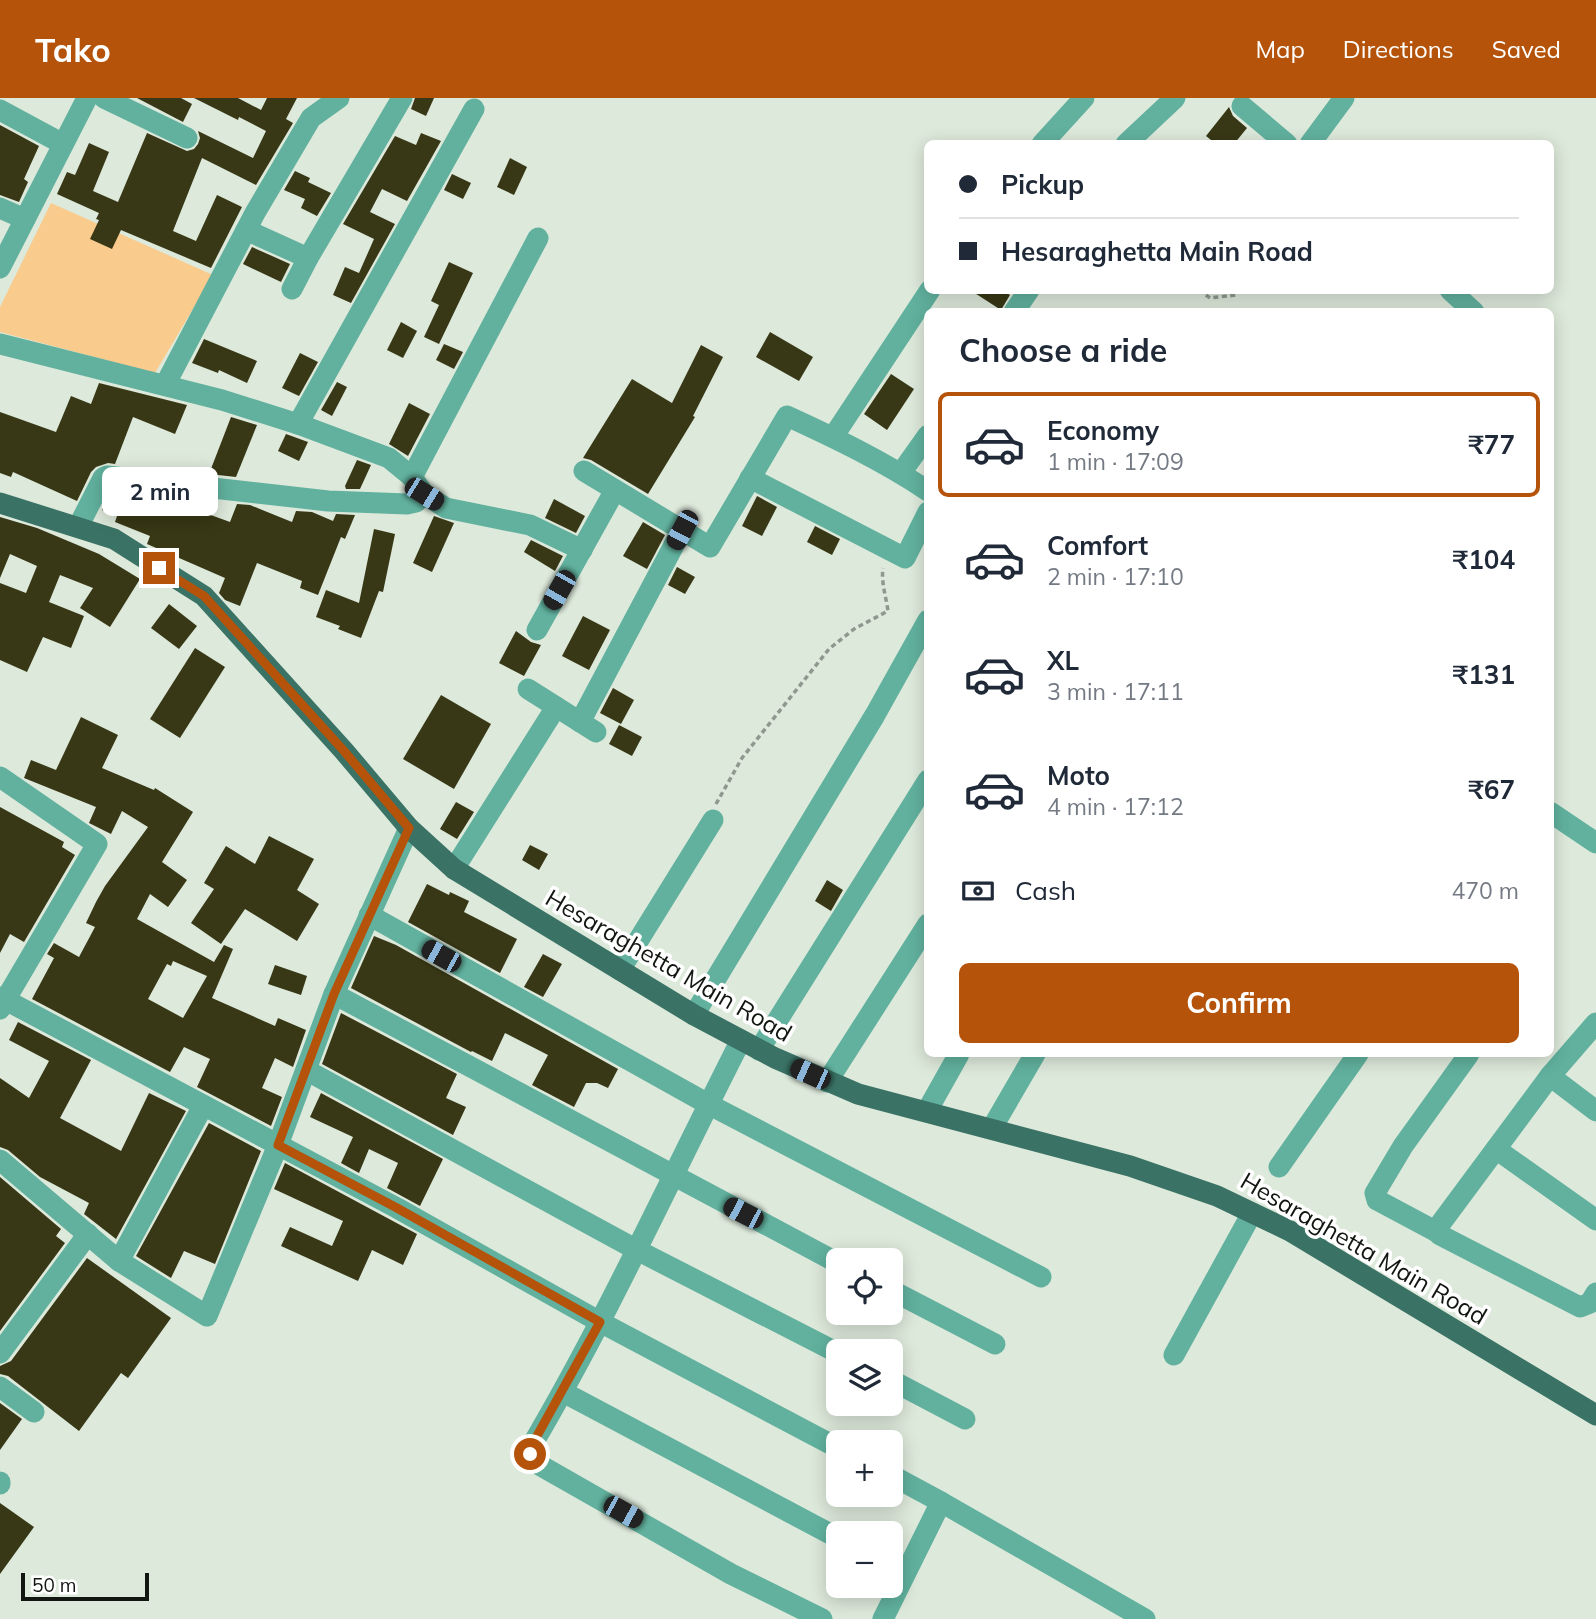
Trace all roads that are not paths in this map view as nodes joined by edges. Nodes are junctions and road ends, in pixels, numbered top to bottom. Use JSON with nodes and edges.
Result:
{"nodes":[{"id":1,"x":87,"y":98,"type":"edge"},
{"id":2,"x":104,"y":98,"type":"edge"},
{"id":3,"x":340,"y":98,"type":"edge"},
{"id":4,"x":402,"y":98,"type":"edge"},
{"id":5,"x":1084,"y":98,"type":"edge"},
{"id":6,"x":1175,"y":98,"type":"edge"},
{"id":7,"x":1344,"y":98,"type":"edge"},
{"id":8,"x":1242,"y":107,"type":"dead end"},
{"id":9,"x":474,"y":109,"type":"dead end"},
{"id":10,"x":0,"y":110,"type":"edge"},
{"id":11,"x":187,"y":138,"type":"dead end"},
{"id":12,"x":1046,"y":140,"type":"edge"},
{"id":13,"x":1130,"y":140,"type":"edge"},
{"id":14,"x":1282,"y":140,"type":"edge"},
{"id":15,"x":1313,"y":140,"type":"edge"},
{"id":16,"x":63,"y":144,"type":"junction"},
{"id":17,"x":0,"y":208,"type":"edge"},
{"id":18,"x":25,"y":219,"type":"junction"},
{"id":19,"x":246,"y":230,"type":"junction"},
{"id":20,"x":538,"y":238,"type":"dead end"},
{"id":21,"x":308,"y":258,"type":"junction"},
{"id":22,"x":0,"y":268,"type":"edge"},
{"id":23,"x":292,"y":289,"type":"dead end"},
{"id":24,"x":927,"y":294,"type":"edge"},
{"id":25,"x":1454,"y":294,"type":"edge"},
{"id":26,"x":1470,"y":308,"type":"edge"},
{"id":27,"x":0,"y":344,"type":"edge"},
{"id":28,"x":165,"y":385,"type":"junction"},
{"id":29,"x":298,"y":424,"type":"junction"},
{"id":30,"x":833,"y":437,"type":"junction"},
{"id":31,"x":924,"y":441,"type":"edge"},
{"id":32,"x":584,"y":471,"type":"dead end"},
{"id":33,"x":901,"y":473,"type":"junction"},
{"id":34,"x":750,"y":478,"type":"junction"},
{"id":35,"x":418,"y":485,"type":"junction"},
{"id":36,"x":924,"y":488,"type":"edge"},
{"id":37,"x":615,"y":490,"type":"junction"},
{"id":38,"x":0,"y":503,"type":"edge"},
{"id":39,"x":924,"y":520,"type":"edge"},
{"id":40,"x":78,"y":527,"type":"junction"},
{"id":41,"x":682,"y":530,"type":"junction"},
{"id":42,"x":582,"y":550,"type":"junction"},
{"id":43,"x":924,"y":627,"type":"edge"},
{"id":44,"x":537,"y":630,"type":"dead end"},
{"id":45,"x":527,"y":689,"type":"dead end"},
{"id":46,"x":556,"y":707,"type":"junction"},
{"id":47,"x":0,"y":777,"type":"edge"},
{"id":48,"x":924,"y":786,"type":"edge"},
{"id":49,"x":1554,"y":815,"type":"edge"},
{"id":50,"x":713,"y":820,"type":"road end"},
{"id":51,"x":409,"y":828,"type":"junction"},
{"id":52,"x":1596,"y":843,"type":"edge"},
{"id":53,"x":454,"y":869,"type":"junction"},
{"id":54,"x":369,"y":915,"type":"junction"},
{"id":55,"x":924,"y":930,"type":"edge"},
{"id":56,"x":620,"y":970,"type":"junction"},
{"id":57,"x":334,"y":994,"type":"junction"},
{"id":58,"x":2,"y":1002,"type":"edge"},
{"id":59,"x":694,"y":1015,"type":"junction"},
{"id":60,"x":1596,"y":1023,"type":"edge"},
{"id":61,"x":750,"y":1045,"type":"junction"},
{"id":62,"x":957,"y":1057,"type":"edge"},
{"id":63,"x":1033,"y":1057,"type":"edge"},
{"id":64,"x":1356,"y":1057,"type":"edge"},
{"id":65,"x":1462,"y":1057,"type":"edge"},
{"id":66,"x":306,"y":1070,"type":"junction"},
{"id":67,"x":1550,"y":1076,"type":"junction"},
{"id":68,"x":827,"y":1082,"type":"junction"},
{"id":69,"x":708,"y":1104,"type":"junction"},
{"id":70,"x":203,"y":1106,"type":"junction"},
{"id":71,"x":927,"y":1111,"type":"junction"},
{"id":72,"x":1596,"y":1111,"type":"edge"},
{"id":73,"x":992,"y":1128,"type":"junction"},
{"id":74,"x":278,"y":1145,"type":"junction"},
{"id":75,"x":1496,"y":1149,"type":"junction"},
{"id":76,"x":0,"y":1160,"type":"edge"},
{"id":77,"x":1279,"y":1167,"type":"dead end"},
{"id":78,"x":672,"y":1176,"type":"junction"},
{"id":79,"x":1252,"y":1213,"type":"junction"},
{"id":80,"x":1596,"y":1220,"type":"edge"},
{"id":81,"x":1437,"y":1232,"type":"junction"},
{"id":82,"x":88,"y":1234,"type":"junction"},
{"id":83,"x":638,"y":1250,"type":"junction"},
{"id":84,"x":826,"y":1257,"type":"edge"},
{"id":85,"x":119,"y":1261,"type":"junction"},
{"id":86,"x":1041,"y":1277,"type":"dead end"},
{"id":87,"x":1596,"y":1293,"type":"edge"},
{"id":88,"x":903,"y":1296,"type":"edge"},
{"id":89,"x":600,"y":1322,"type":"junction"},
{"id":90,"x":995,"y":1344,"type":"dead end"},
{"id":91,"x":826,"y":1347,"type":"edge"},
{"id":92,"x":0,"y":1353,"type":"edge"},
{"id":93,"x":1174,"y":1355,"type":"dead end"},
{"id":94,"x":0,"y":1387,"type":"edge"},
{"id":95,"x":903,"y":1387,"type":"edge"},
{"id":96,"x":563,"y":1392,"type":"junction"},
{"id":97,"x":34,"y":1412,"type":"dead end"},
{"id":98,"x":1596,"y":1415,"type":"edge"},
{"id":99,"x":965,"y":1419,"type":"dead end"},
{"id":100,"x":826,"y":1442,"type":"edge"},
{"id":101,"x":903,"y":1481,"type":"edge"},
{"id":102,"x":942,"y":1502,"type":"junction"},
{"id":103,"x":826,"y":1532,"type":"edge"},
{"id":104,"x":903,"y":1560,"type":"edge"},
{"id":105,"x":889,"y":1598,"type":"edge"},
{"id":106,"x":822,"y":1619,"type":"edge"},
{"id":107,"x":883,"y":1619,"type":"edge"},
{"id":108,"x":1145,"y":1619,"type":"edge"}],
"edges":[{"from":1,"to":16,"type":"street"},
{"from":2,"to":11,"type":"street"},
{"from":3,"to":19,"type":"street"},
{"from":4,"to":21,"type":"street"},
{"from":5,"to":12,"type":"street"},
{"from":6,"to":13,"type":"street"},
{"from":7,"to":15,"type":"street"},
{"from":8,"to":14,"type":"street"},
{"from":9,"to":29,"type":"street"},
{"from":10,"to":16,"type":"street"},
{"from":16,"to":18,"type":"street"},
{"from":17,"to":18,"type":"street"},
{"from":18,"to":22,"type":"street"},
{"from":19,"to":21,"type":"street"},
{"from":19,"to":28,"type":"street"},
{"from":20,"to":35,"type":"street"},
{"from":21,"to":23,"type":"street"},
{"from":24,"to":30,"type":"street"},
{"from":25,"to":26,"type":"street"},
{"from":27,"to":28,"type":"street"},
{"from":28,"to":29,"type":"street"},
{"from":29,"to":35,"type":"street"},
{"from":30,"to":33,"type":"street"},
{"from":30,"to":34,"type":"street"},
{"from":31,"to":33,"type":"street"},
{"from":32,"to":37,"type":"street"},
{"from":33,"to":36,"type":"street"},
{"from":34,"to":39,"type":"street"},
{"from":34,"to":41,"type":"street"},
{"from":35,"to":40,"type":"street"},
{"from":35,"to":42,"type":"street"},
{"from":37,"to":41,"type":"street"},
{"from":37,"to":42,"type":"street"},
{"from":38,"to":40,"type":"main road","name":"Hesaraghetta Main Road"},
{"from":40,"to":51,"type":"main road","name":"Hesaraghetta Main Road"},
{"from":41,"to":46,"type":"street"},
{"from":42,"to":44,"type":"street"},
{"from":43,"to":59,"type":"street"},
{"from":45,"to":46,"type":"street"},
{"from":46,"to":53,"type":"street"},
{"from":47,"to":58,"type":"street"},
{"from":48,"to":61,"type":"street"},
{"from":49,"to":52,"type":"street"},
{"from":50,"to":56,"type":"street"},
{"from":51,"to":53,"type":"main road","name":"Hesaraghetta Main Road"},
{"from":51,"to":54,"type":"street"},
{"from":53,"to":56,"type":"main road","name":"Hesaraghetta Main Road"},
{"from":54,"to":57,"type":"street"},
{"from":54,"to":69,"type":"street"},
{"from":55,"to":68,"type":"street"},
{"from":56,"to":59,"type":"main road","name":"Hesaraghetta Main Road"},
{"from":57,"to":66,"type":"street"},
{"from":57,"to":78,"type":"street"},
{"from":58,"to":70,"type":"street"},
{"from":59,"to":61,"type":"main road","name":"Hesaraghetta Main Road"},
{"from":60,"to":67,"type":"street"},
{"from":61,"to":68,"type":"main road","name":"Hesaraghetta Main Road"},
{"from":61,"to":69,"type":"street"},
{"from":62,"to":71,"type":"street"},
{"from":63,"to":73,"type":"street"},
{"from":64,"to":77,"type":"street"},
{"from":65,"to":81,"type":"street"},
{"from":66,"to":74,"type":"street"},
{"from":66,"to":83,"type":"street"},
{"from":67,"to":72,"type":"street"},
{"from":67,"to":75,"type":"street"},
{"from":68,"to":71,"type":"main road","name":"Hesaraghetta Main Road"},
{"from":69,"to":78,"type":"street"},
{"from":69,"to":86,"type":"street"},
{"from":70,"to":74,"type":"street"},
{"from":70,"to":85,"type":"street"},
{"from":71,"to":73,"type":"main road","name":"Hesaraghetta Main Road"},
{"from":73,"to":79,"type":"main road","name":"Hesaraghetta Main Road"},
{"from":74,"to":85,"type":"street"},
{"from":74,"to":89,"type":"street"},
{"from":75,"to":80,"type":"street"},
{"from":75,"to":81,"type":"street"},
{"from":76,"to":82,"type":"street"},
{"from":78,"to":83,"type":"street"},
{"from":78,"to":84,"type":"street"},
{"from":79,"to":93,"type":"street"},
{"from":79,"to":98,"type":"main road","name":"Hesaraghetta Main Road"},
{"from":81,"to":87,"type":"street"},
{"from":82,"to":85,"type":"street"},
{"from":82,"to":92,"type":"street"},
{"from":83,"to":89,"type":"street"},
{"from":83,"to":91,"type":"street"},
{"from":88,"to":90,"type":"street"},
{"from":89,"to":96,"type":"street"},
{"from":89,"to":100,"type":"street"},
{"from":94,"to":97,"type":"street"},
{"from":95,"to":99,"type":"street"},
{"from":96,"to":103,"type":"street"},
{"from":96,"to":106,"type":"street"},
{"from":101,"to":102,"type":"street"},
{"from":102,"to":104,"type":"street"},
{"from":102,"to":108,"type":"street"},
{"from":105,"to":107,"type":"street"}]}
